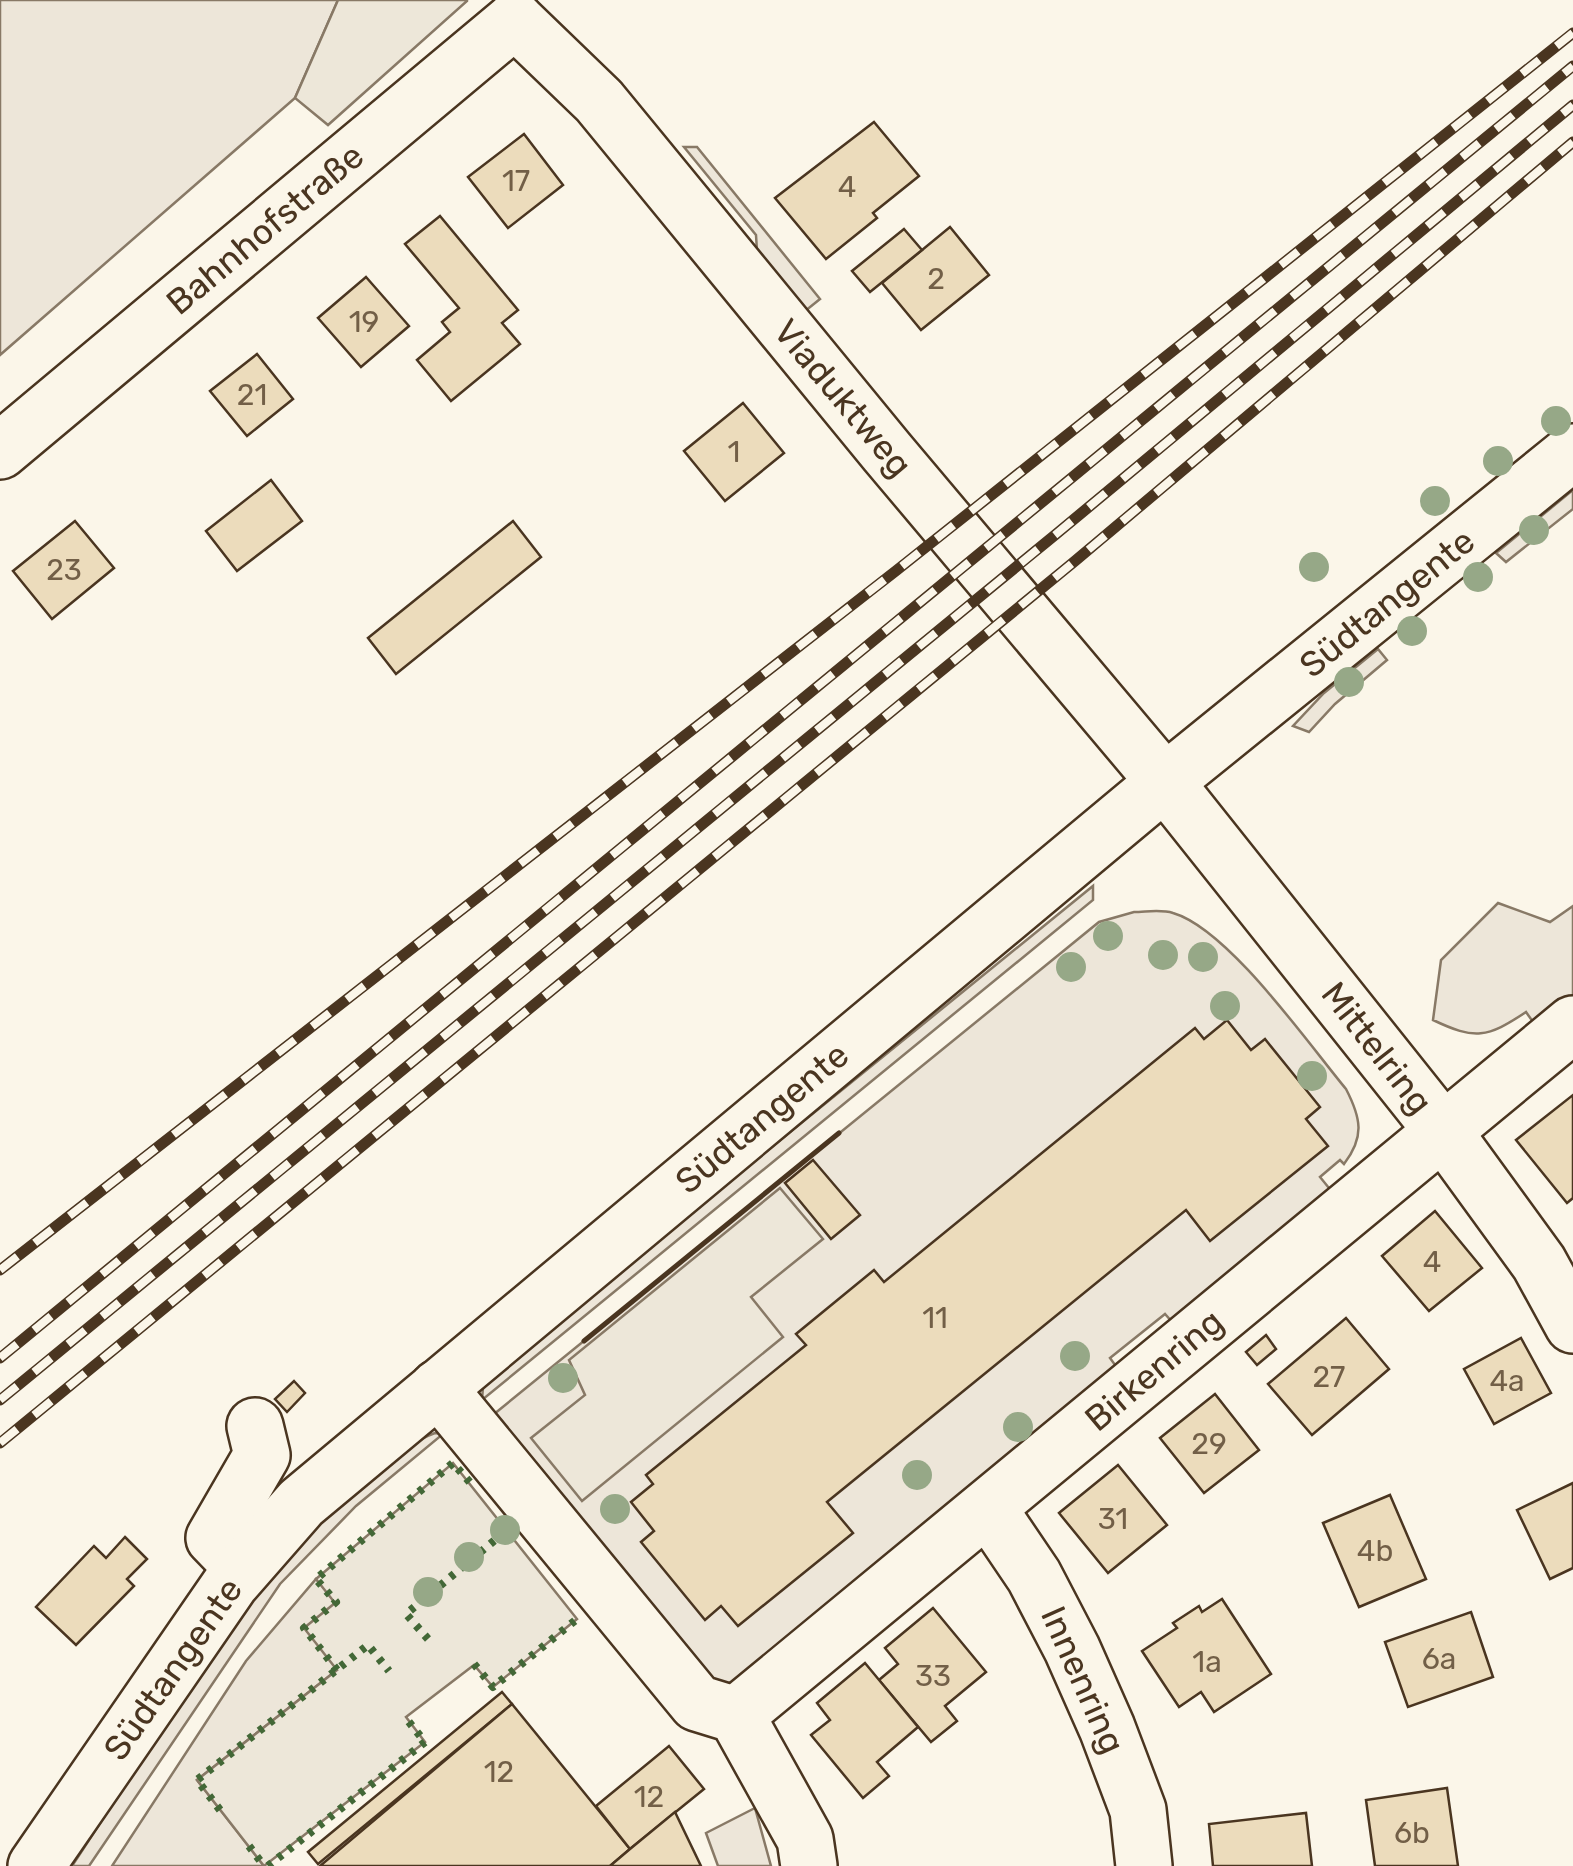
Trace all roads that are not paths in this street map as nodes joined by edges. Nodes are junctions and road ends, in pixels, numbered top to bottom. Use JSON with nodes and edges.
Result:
{"nodes":[{"id":1,"x":513,"y":10,"type":"edge"},
{"id":2,"x":0,"y":451,"type":"edge"},
{"id":3,"x":1573,"y":452,"type":"edge"},
{"id":4,"x":1165,"y":782,"type":"junction"},
{"id":5,"x":1573,"y":1024,"type":"edge"},
{"id":6,"x":1443,"y":1131,"type":"junction"},
{"id":7,"x":1573,"y":1324,"type":"edge"},
{"id":8,"x":438,"y":1388,"type":"junction"},
{"id":9,"x":254,"y":1426,"type":"dead end"},
{"id":10,"x":988,"y":1508,"type":"junction"},
{"id":11,"x":243,"y":1568,"type":"junction"},
{"id":12,"x":736,"y":1716,"type":"junction"},
{"id":13,"x":36,"y":1866,"type":"edge"},
{"id":14,"x":809,"y":1866,"type":"edge"},
{"id":15,"x":1144,"y":1866,"type":"edge"}],
"edges":[{"from":1,"to":2,"type":"street","name":"Bahnhofstraße"},
{"from":1,"to":4,"type":"street","name":"Viaduktweg"},
{"from":3,"to":4,"type":"street","name":"Südtangente"},
{"from":4,"to":6,"type":"street","name":"Mittelring"},
{"from":4,"to":8,"type":"street","name":"Südtangente"},
{"from":5,"to":6,"type":"street","name":"Birkenring"},
{"from":6,"to":7,"type":"street","name":"Mittelring"},
{"from":6,"to":10,"type":"street","name":"Birkenring"},
{"from":8,"to":11,"type":"street","name":"Südtangente"},
{"from":8,"to":12,"type":"street"},
{"from":9,"to":11,"type":"street"},
{"from":10,"to":12,"type":"street","name":"Birkenring"},
{"from":10,"to":15,"type":"street","name":"Innenring"},
{"from":11,"to":13,"type":"street","name":"Südtangente"},
{"from":12,"to":14,"type":"street"}]}
